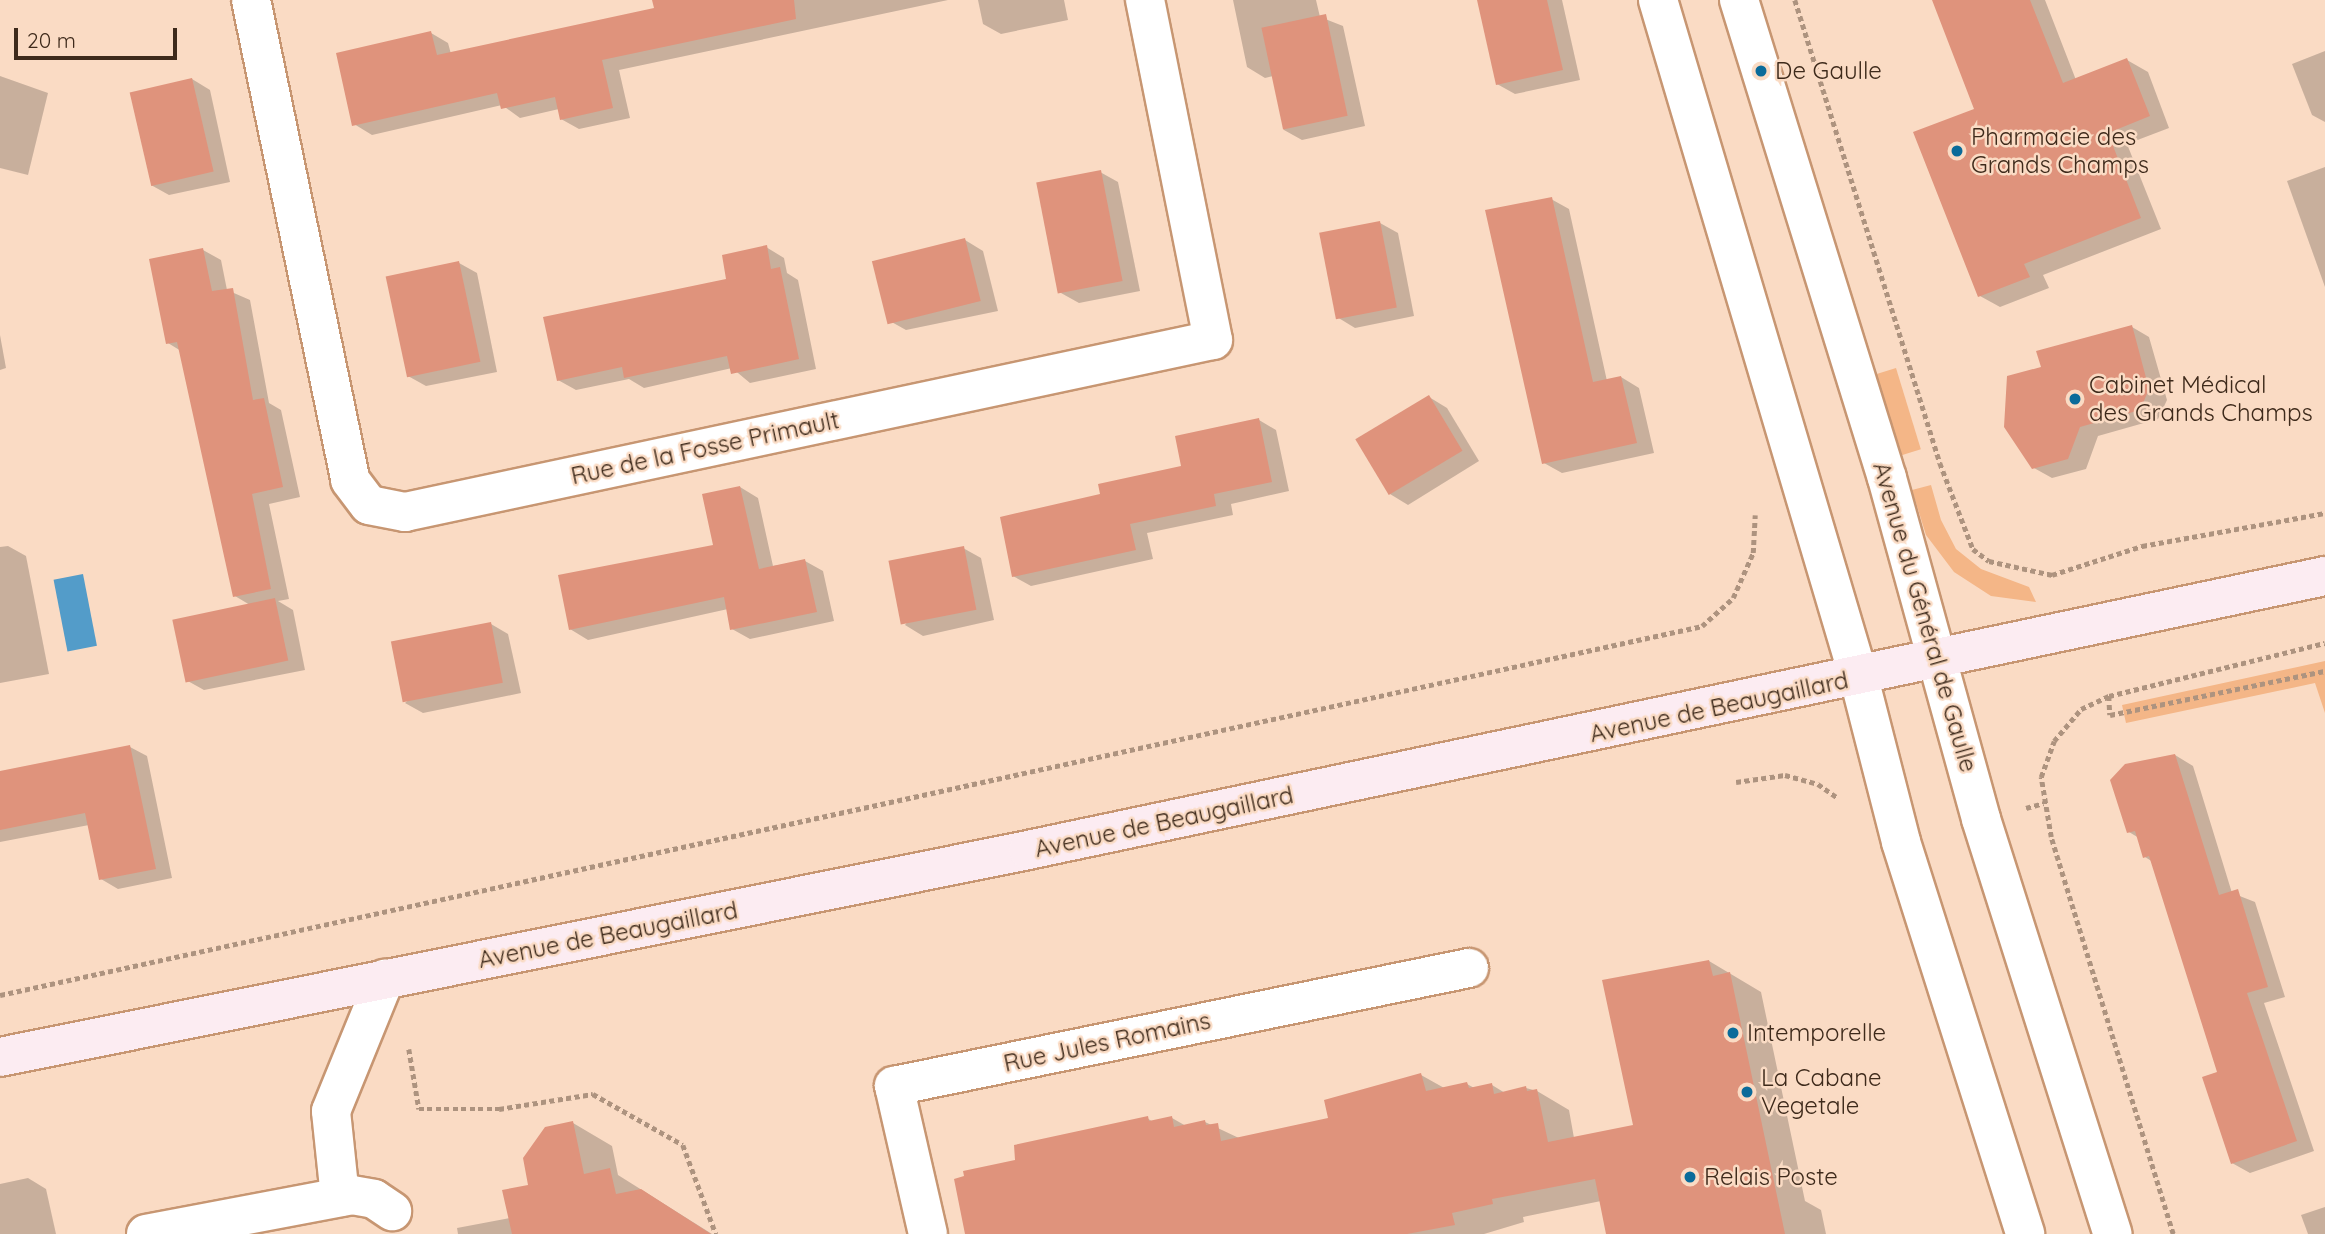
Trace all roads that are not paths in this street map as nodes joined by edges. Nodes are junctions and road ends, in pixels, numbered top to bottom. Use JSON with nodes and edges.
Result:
{"nodes":[{"id":1,"x":251,"y":0,"type":"edge"},
{"id":2,"x":1145,"y":0,"type":"edge"},
{"id":3,"x":1658,"y":0,"type":"edge"},
{"id":4,"x":1740,"y":0,"type":"edge"},
{"id":5,"x":2325,"y":576,"type":"edge"},
{"id":6,"x":1937,"y":659,"type":"junction"},
{"id":7,"x":1859,"y":678,"type":"junction"},
{"id":8,"x":1469,"y":968,"type":"dead end"},
{"id":9,"x":391,"y":978,"type":"junction"},
{"id":10,"x":0,"y":1057,"type":"edge"},
{"id":11,"x":340,"y":1197,"type":"junction"},
{"id":12,"x":392,"y":1211,"type":"dead end"},
{"id":13,"x":146,"y":1234,"type":"edge"},
{"id":14,"x":928,"y":1234,"type":"edge"},
{"id":15,"x":2025,"y":1234,"type":"edge"},
{"id":16,"x":2113,"y":1234,"type":"edge"}],
"edges":[{"from":1,"to":2,"type":"street","name":"Rue de la Fosse Primault"},
{"from":3,"to":7,"type":"street"},
{"from":4,"to":6,"type":"street","name":"Avenue du Général de Gaulle"},
{"from":5,"to":6,"type":"main road","name":"Avenue de Beaugaillard"},
{"from":6,"to":7,"type":"main road","name":"Avenue de Beaugaillard"},
{"from":6,"to":16,"type":"street","name":"Avenue du Général de Gaulle"},
{"from":7,"to":9,"type":"main road","name":"Avenue de Beaugaillard"},
{"from":7,"to":15,"type":"street"},
{"from":8,"to":14,"type":"street","name":"Rue Jules Romains"},
{"from":9,"to":10,"type":"main road","name":"Avenue de Beaugaillard"},
{"from":9,"to":11,"type":"street"},
{"from":11,"to":12,"type":"street"},
{"from":11,"to":13,"type":"street"}]}
